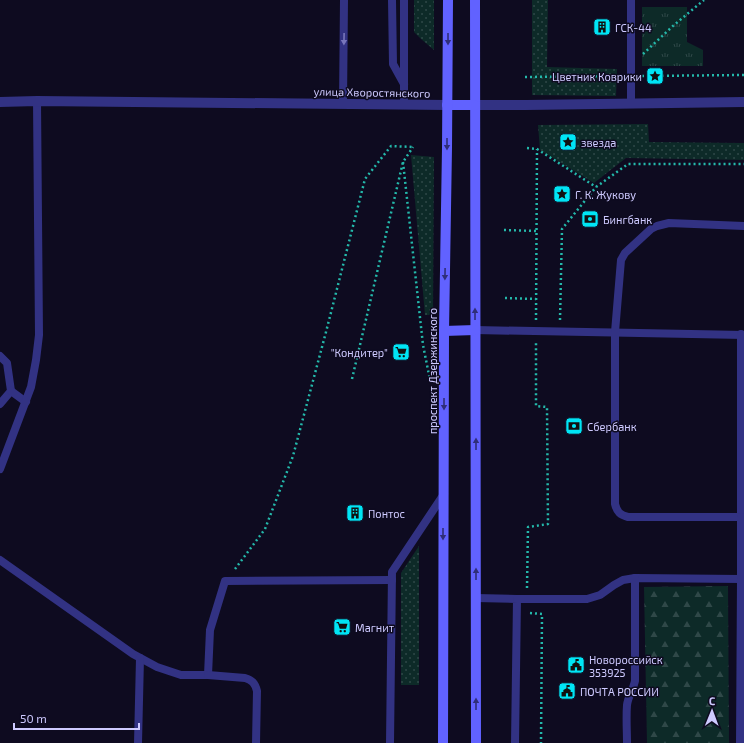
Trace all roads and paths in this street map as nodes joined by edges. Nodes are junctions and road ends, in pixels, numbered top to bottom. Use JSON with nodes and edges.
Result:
{"nodes":[{"id":1,"x":344,"y":0,"type":"edge"},
{"id":2,"x":392,"y":0,"type":"edge"},
{"id":3,"x":404,"y":0,"type":"edge"},
{"id":4,"x":448,"y":0,"type":"edge"},
{"id":5,"x":475,"y":0,"type":"edge"},
{"id":6,"x":631,"y":0,"type":"edge"},
{"id":7,"x":704,"y":0,"type":"edge"},
{"id":8,"x":639,"y":59,"type":"dead end"},
{"id":9,"x":744,"y":75,"type":"edge"},
{"id":10,"x":631,"y":76,"type":"junction"},
{"id":11,"x":525,"y":77,"type":"dead end"},
{"id":12,"x":404,"y":84,"type":"junction"},
{"id":13,"x":37,"y":101,"type":"junction"},
{"id":14,"x":0,"y":102,"type":"edge"},
{"id":15,"x":744,"y":102,"type":"edge"},
{"id":16,"x":343,"y":103,"type":"junction"},
{"id":17,"x":404,"y":104,"type":"junction"},
{"id":18,"x":631,"y":104,"type":"junction"},
{"id":19,"x":447,"y":105,"type":"junction"},
{"id":20,"x":475,"y":105,"type":"junction"},
{"id":21,"x":527,"y":148,"type":"dead end"},
{"id":22,"x":537,"y":149,"type":"junction"},
{"id":23,"x":403,"y":162,"type":"junction"},
{"id":24,"x":744,"y":164,"type":"edge"},
{"id":25,"x":596,"y":187,"type":"junction"},
{"id":26,"x":744,"y":226,"type":"edge"},
{"id":27,"x":504,"y":230,"type":"dead end"},
{"id":28,"x":536,"y":231,"type":"junction"},
{"id":29,"x":505,"y":298,"type":"dead end"},
{"id":30,"x":536,"y":299,"type":"junction"},
{"id":31,"x":560,"y":322,"type":"dead end"},
{"id":32,"x":475,"y":330,"type":"junction"},
{"id":33,"x":444,"y":331,"type":"junction"},
{"id":34,"x":536,"y":331,"type":"junction"},
{"id":35,"x":615,"y":332,"type":"junction"},
{"id":36,"x":743,"y":334,"type":"edge"},
{"id":37,"x":0,"y":356,"type":"edge"},
{"id":38,"x":352,"y":379,"type":"dead end"},
{"id":39,"x":430,"y":385,"type":"dead end"},
{"id":40,"x":11,"y":391,"type":"junction"},
{"id":41,"x":26,"y":402,"type":"junction"},
{"id":42,"x":0,"y":404,"type":"edge"},
{"id":43,"x":0,"y":469,"type":"edge"},
{"id":44,"x":444,"y":494,"type":"junction"},
{"id":45,"x":741,"y":517,"type":"junction"},
{"id":46,"x":0,"y":560,"type":"edge"},
{"id":47,"x":635,"y":578,"type":"junction"},
{"id":48,"x":743,"y":579,"type":"edge"},
{"id":49,"x":392,"y":580,"type":"junction"},
{"id":50,"x":225,"y":581,"type":"junction"},
{"id":51,"x":476,"y":598,"type":"junction"},
{"id":52,"x":517,"y":599,"type":"junction"},
{"id":53,"x":527,"y":599,"type":"junction"},
{"id":54,"x":140,"y":658,"type":"junction"},
{"id":55,"x":208,"y":675,"type":"junction"},
{"id":56,"x":138,"y":743,"type":"edge"},
{"id":57,"x":256,"y":743,"type":"edge"},
{"id":58,"x":390,"y":743,"type":"edge"},
{"id":59,"x":443,"y":743,"type":"edge"},
{"id":60,"x":476,"y":743,"type":"edge"},
{"id":61,"x":515,"y":743,"type":"edge"},
{"id":62,"x":541,"y":743,"type":"edge"},
{"id":63,"x":627,"y":743,"type":"edge"},
{"id":64,"x":740,"y":743,"type":"edge"}],
"edges":[{"from":1,"to":16,"type":"lane","one_way":true},
{"from":2,"to":12,"type":"lane"},
{"from":3,"to":12,"type":"lane"},
{"from":4,"to":19,"type":"street","name":"проспект Дзержинского","one_way":true},
{"from":5,"to":20,"type":"street"},
{"from":6,"to":10,"type":"lane"},
{"from":7,"to":8,"type":"path"},
{"from":9,"to":10,"type":"path"},
{"from":10,"to":11,"type":"path"},
{"from":10,"to":18,"type":"lane"},
{"from":12,"to":17,"type":"lane"},
{"from":13,"to":14,"type":"street","name":"улица Хворостянского"},
{"from":13,"to":16,"type":"street","name":"улица Хворостянского"},
{"from":13,"to":41,"type":"lane"},
{"from":15,"to":18,"type":"street","name":"улица Хворостянского"},
{"from":16,"to":17,"type":"street","name":"улица Хворостянского"},
{"from":17,"to":19,"type":"street","name":"улица Хворостянского"},
{"from":18,"to":20,"type":"street","name":"улица Хворостянского"},
{"from":19,"to":20,"type":"street","name":"улица Хворостянского"},
{"from":19,"to":33,"type":"street","name":"проспект Дзержинского","one_way":true},
{"from":32,"to":20,"type":"street","one_way":true},
{"from":21,"to":22,"type":"path"},
{"from":22,"to":25,"type":"path"},
{"from":22,"to":28,"type":"path"},
{"from":23,"to":38,"type":"path"},
{"from":23,"to":39,"type":"path"},
{"from":23,"to":50,"type":"path"},
{"from":24,"to":25,"type":"path"},
{"from":25,"to":31,"type":"path"},
{"from":26,"to":35,"type":"lane"},
{"from":27,"to":28,"type":"path"},
{"from":28,"to":30,"type":"path"},
{"from":29,"to":30,"type":"path"},
{"from":30,"to":34,"type":"path"},
{"from":32,"to":33,"type":"street"},
{"from":32,"to":34,"type":"lane"},
{"from":51,"to":32,"type":"street","one_way":true},
{"from":33,"to":44,"type":"street","name":"проспект Дзержинского","one_way":true},
{"from":34,"to":35,"type":"lane"},
{"from":34,"to":53,"type":"path"},
{"from":35,"to":36,"type":"lane"},
{"from":35,"to":45,"type":"lane"},
{"from":36,"to":45,"type":"lane"},
{"from":37,"to":40,"type":"lane"},
{"from":40,"to":41,"type":"lane"},
{"from":40,"to":42,"type":"lane"},
{"from":41,"to":43,"type":"lane"},
{"from":44,"to":49,"type":"lane"},
{"from":44,"to":59,"type":"street","name":"проспект Дзержинского","one_way":true},
{"from":45,"to":48,"type":"lane"},
{"from":46,"to":54,"type":"lane"},
{"from":47,"to":48,"type":"lane"},
{"from":47,"to":53,"type":"lane"},
{"from":47,"to":63,"type":"lane"},
{"from":48,"to":64,"type":"lane"},
{"from":49,"to":50,"type":"lane"},
{"from":49,"to":58,"type":"lane"},
{"from":50,"to":55,"type":"lane"},
{"from":51,"to":52,"type":"lane"},
{"from":60,"to":51,"type":"street","one_way":true},
{"from":52,"to":53,"type":"lane"},
{"from":52,"to":61,"type":"lane"},
{"from":53,"to":62,"type":"path"},
{"from":54,"to":55,"type":"lane"},
{"from":54,"to":56,"type":"lane"},
{"from":55,"to":57,"type":"lane"}]}
